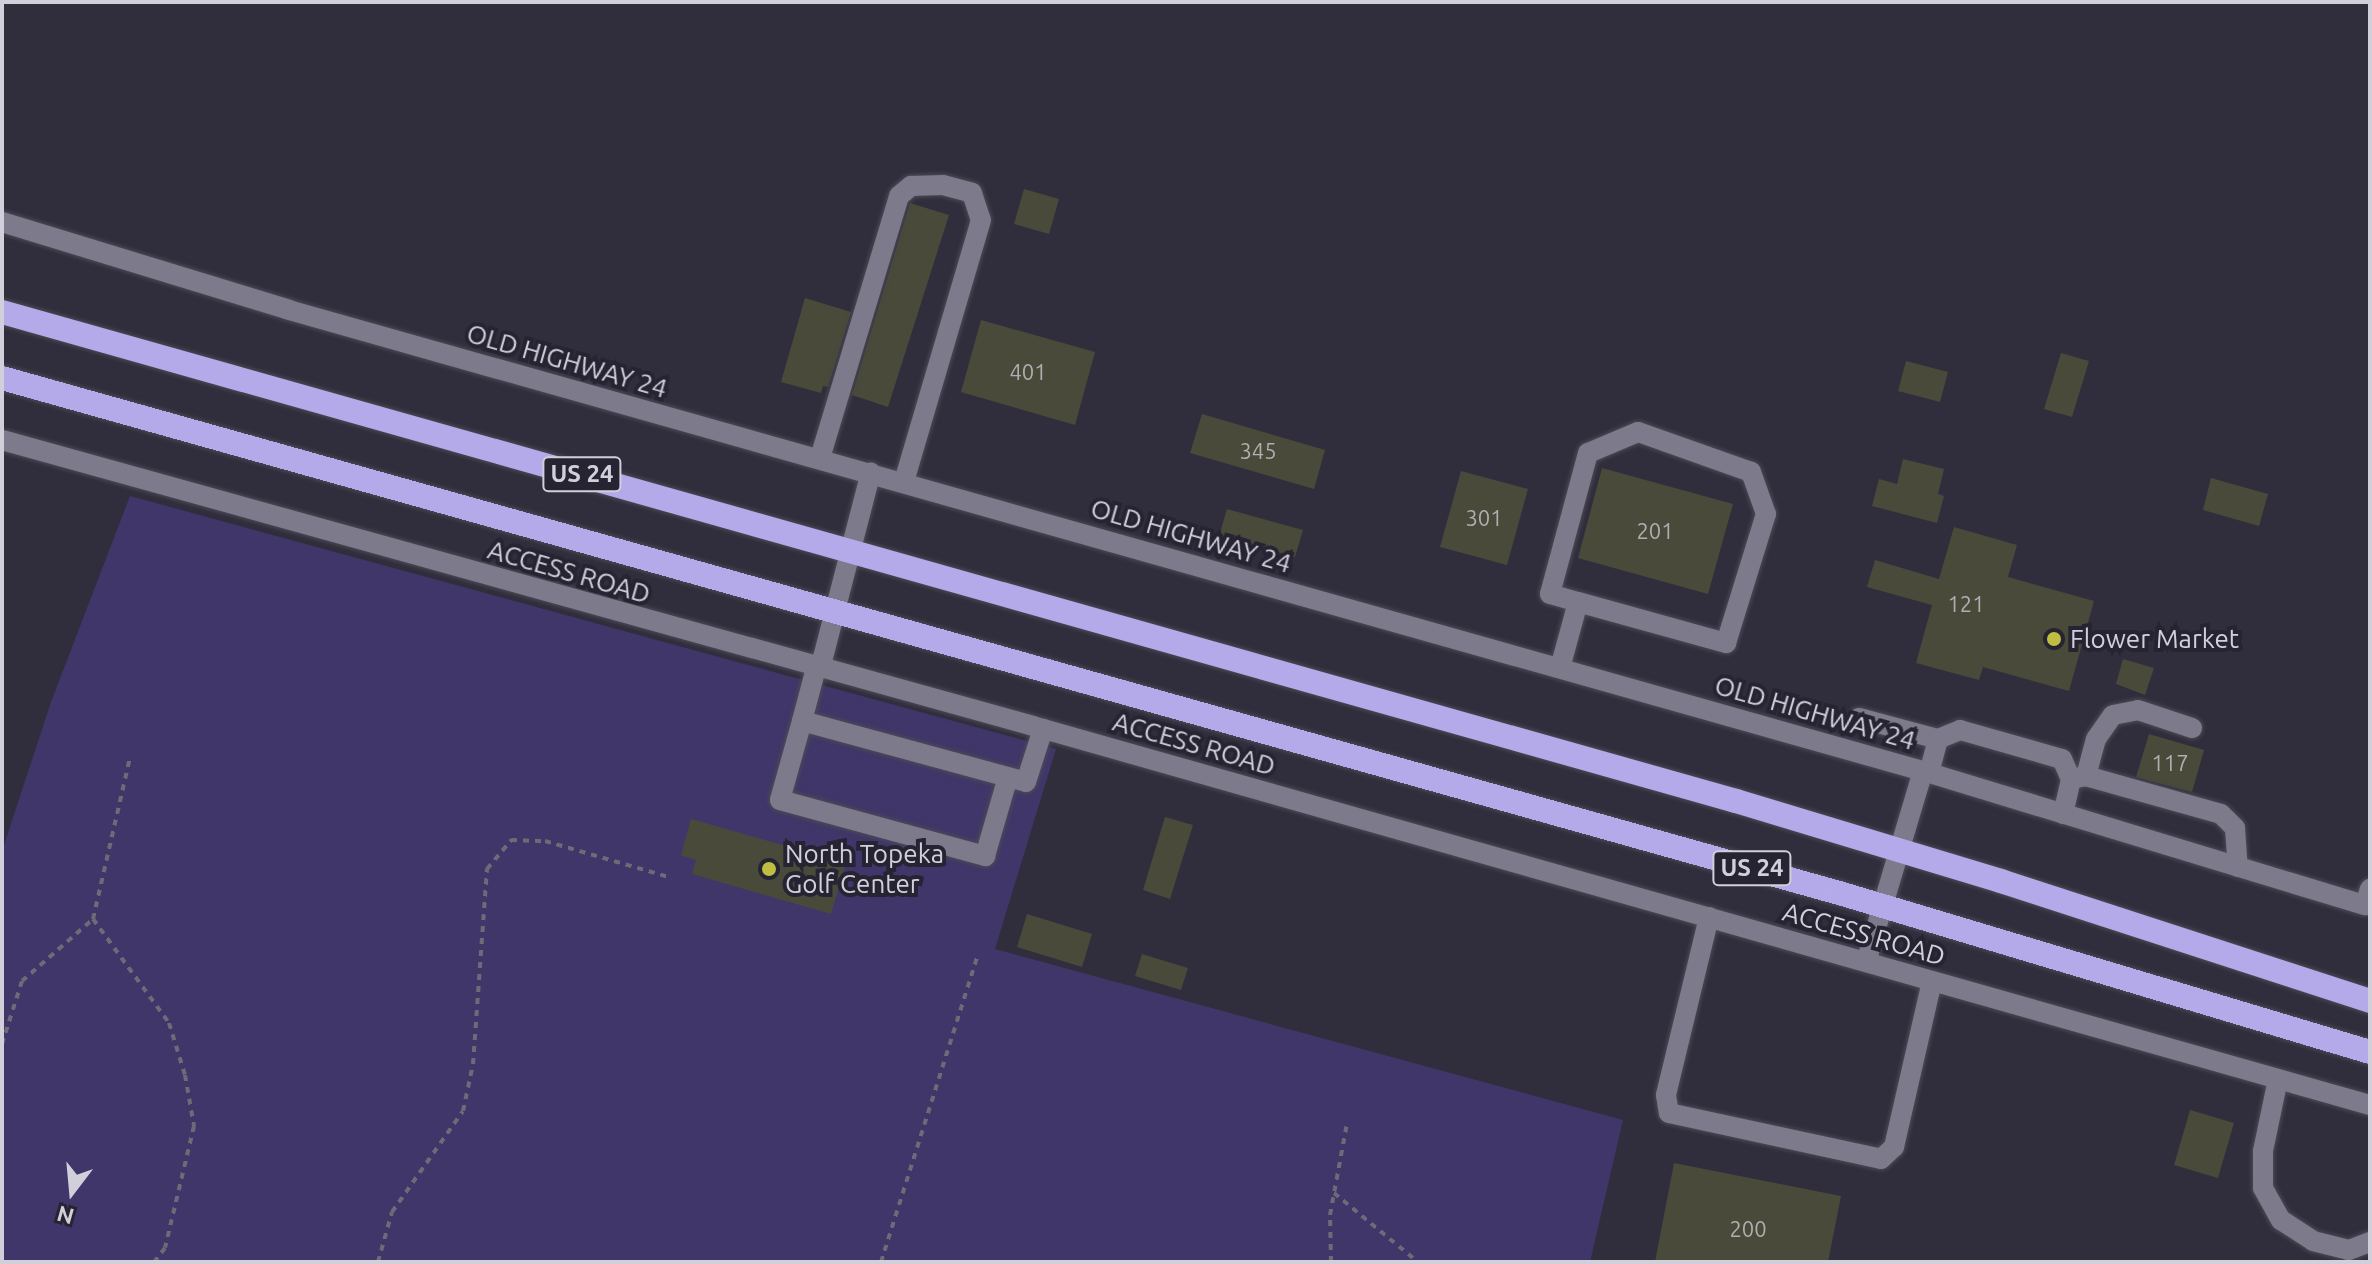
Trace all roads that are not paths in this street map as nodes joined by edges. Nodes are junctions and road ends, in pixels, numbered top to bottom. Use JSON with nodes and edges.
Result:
{"nodes":[{"id":1,"x":2,"y":222,"type":"edge"},
{"id":2,"x":2,"y":312,"type":"edge"},
{"id":3,"x":2,"y":378,"type":"edge"},
{"id":4,"x":2,"y":440,"type":"edge"},
{"id":5,"x":820,"y":458,"type":"junction"},
{"id":6,"x":871,"y":472,"type":"junction"},
{"id":7,"x":904,"y":481,"type":"junction"},
{"id":8,"x":851,"y":550,"type":"junction"},
{"id":9,"x":1578,"y":602,"type":"junction"},
{"id":10,"x":836,"y":611,"type":"junction"},
{"id":11,"x":1560,"y":668,"type":"junction"},
{"id":12,"x":818,"y":669,"type":"junction"},
{"id":13,"x":1859,"y":718,"type":"dead end"},
{"id":14,"x":802,"y":721,"type":"junction"},
{"id":15,"x":1896,"y":728,"type":"junction"},
{"id":16,"x":2192,"y":728,"type":"dead end"},
{"id":17,"x":1043,"y":729,"type":"junction"},
{"id":18,"x":1938,"y":739,"type":"junction"},
{"id":19,"x":1888,"y":762,"type":"junction"},
{"id":20,"x":1926,"y":772,"type":"junction"},
{"id":21,"x":1008,"y":777,"type":"junction"},
{"id":22,"x":2079,"y":778,"type":"junction"},
{"id":23,"x":2063,"y":814,"type":"junction"},
{"id":24,"x":1898,"y":850,"type":"junction"},
{"id":25,"x":2238,"y":867,"type":"junction"},
{"id":26,"x":2368,"y":897,"type":"edge"},
{"id":27,"x":1882,"y":906,"type":"junction"},
{"id":28,"x":1709,"y":917,"type":"junction"},
{"id":29,"x":1866,"y":962,"type":"junction"},
{"id":30,"x":1932,"y":981,"type":"junction"},
{"id":31,"x":2370,"y":1001,"type":"edge"},
{"id":32,"x":2370,"y":1052,"type":"edge"},
{"id":33,"x":2278,"y":1079,"type":"junction"},
{"id":34,"x":2370,"y":1105,"type":"edge"},
{"id":35,"x":2370,"y":1242,"type":"edge"}],
"edges":[{"from":1,"to":5,"type":"street","name":"OLD HIGHWAY 24"},
{"from":2,"to":8,"type":"highway","number":"US 24"},
{"from":3,"to":10,"type":"highway","number":"US 24"},
{"from":4,"to":12,"type":"street","name":"ACCESS ROAD"},
{"from":5,"to":6,"type":"street","name":"OLD HIGHWAY 24"},
{"from":5,"to":7,"type":"street"},
{"from":6,"to":7,"type":"street","name":"OLD HIGHWAY 24"},
{"from":6,"to":8,"type":"street"},
{"from":7,"to":11,"type":"street","name":"OLD HIGHWAY 24"},
{"from":8,"to":10,"type":"street"},
{"from":8,"to":24,"type":"highway","number":"US 24"},
{"from":9,"to":9,"type":"street"},
{"from":9,"to":11,"type":"street"},
{"from":10,"to":12,"type":"street"},
{"from":10,"to":27,"type":"highway","number":"US 24"},
{"from":11,"to":19,"type":"street","name":"OLD HIGHWAY 24"},
{"from":12,"to":14,"type":"street"},
{"from":12,"to":17,"type":"street","name":"ACCESS ROAD"},
{"from":13,"to":15,"type":"street"},
{"from":14,"to":21,"type":"street"},
{"from":14,"to":21,"type":"street"},
{"from":15,"to":18,"type":"street"},
{"from":15,"to":19,"type":"street"},
{"from":16,"to":22,"type":"street"},
{"from":17,"to":21,"type":"street"},
{"from":17,"to":28,"type":"street","name":"ACCESS ROAD"},
{"from":18,"to":20,"type":"street"},
{"from":18,"to":22,"type":"street"},
{"from":19,"to":20,"type":"street","name":"OLD HIGHWAY 24"},
{"from":20,"to":23,"type":"street","name":"OLD HIGHWAY 24"},
{"from":20,"to":24,"type":"street"},
{"from":22,"to":23,"type":"street"},
{"from":22,"to":25,"type":"street"},
{"from":23,"to":25,"type":"street","name":"OLD HIGHWAY 24"},
{"from":24,"to":27,"type":"street"},
{"from":24,"to":31,"type":"highway","number":"US 24"},
{"from":25,"to":26,"type":"street","name":"OLD HIGHWAY 24"},
{"from":27,"to":29,"type":"street"},
{"from":27,"to":32,"type":"highway","number":"US 24"},
{"from":28,"to":29,"type":"street","name":"ACCESS ROAD"},
{"from":28,"to":30,"type":"street"},
{"from":29,"to":30,"type":"street","name":"ACCESS ROAD"},
{"from":30,"to":33,"type":"street","name":"ACCESS ROAD"},
{"from":33,"to":34,"type":"street","name":"ACCESS ROAD"},
{"from":33,"to":35,"type":"street"}]}
